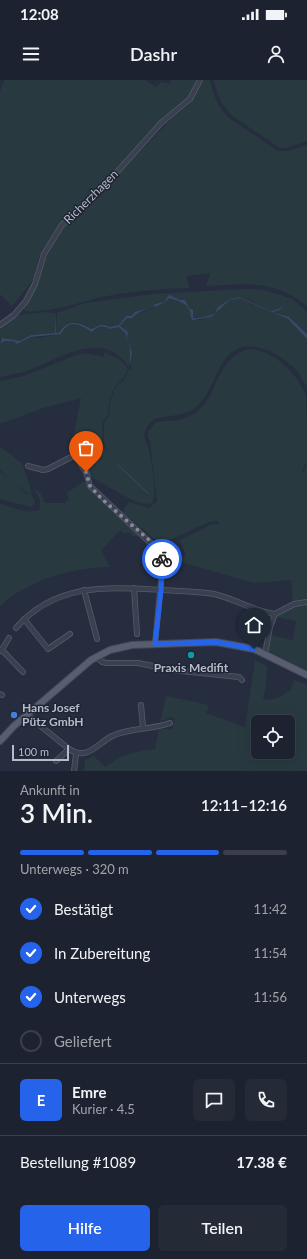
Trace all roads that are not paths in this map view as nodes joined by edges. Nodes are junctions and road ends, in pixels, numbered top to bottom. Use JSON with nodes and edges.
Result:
{"nodes":[{"id":1,"x":200,"y":80,"type":"edge"},
{"id":2,"x":0,"y":325,"type":"edge"},
{"id":3,"x":28,"y":466,"type":"dead end"},
{"id":4,"x":134,"y":588,"type":"junction"},
{"id":5,"x":84,"y":590,"type":"junction"},
{"id":6,"x":161,"y":590,"type":"junction"},
{"id":7,"x":307,"y":602,"type":"edge"},
{"id":8,"x":275,"y":614,"type":"junction"},
{"id":9,"x":24,"y":619,"type":"junction"},
{"id":10,"x":16,"y":628,"type":"dead end"},
{"id":11,"x":70,"y":634,"type":"dead end"},
{"id":12,"x":137,"y":634,"type":"dead end"},
{"id":13,"x":9,"y":638,"type":"dead end"},
{"id":14,"x":97,"y":639,"type":"dead end"},
{"id":15,"x":155,"y":644,"type":"junction"},
{"id":16,"x":1,"y":651,"type":"edge"},
{"id":17,"x":266,"y":654,"type":"junction"},
{"id":18,"x":96,"y":657,"type":"junction"},
{"id":19,"x":23,"y":672,"type":"dead end"},
{"id":20,"x":307,"y":675,"type":"edge"},
{"id":21,"x":242,"y":680,"type":"dead end"},
{"id":22,"x":141,"y":705,"type":"dead end"},
{"id":23,"x":27,"y":715,"type":"junction"},
{"id":24,"x":170,"y":723,"type":"dead end"},
{"id":25,"x":143,"y":727,"type":"junction"},
{"id":26,"x":1,"y":737,"type":"edge"},
{"id":27,"x":69,"y":749,"type":"junction"},
{"id":28,"x":76,"y":754,"type":"junction"},
{"id":29,"x":56,"y":761,"type":"dead end"},
{"id":30,"x":74,"y":771,"type":"edge"}],
"edges":[{"from":1,"to":2,"type":"street","name":"Richerzhagen"},
{"from":3,"to":6,"type":"street"},
{"from":4,"to":5,"type":"street"},
{"from":4,"to":6,"type":"street"},
{"from":4,"to":12,"type":"street"},
{"from":5,"to":9,"type":"street"},
{"from":5,"to":14,"type":"street"},
{"from":6,"to":8,"type":"street"},
{"from":6,"to":15,"type":"street"},
{"from":7,"to":8,"type":"street"},
{"from":8,"to":17,"type":"street"},
{"from":9,"to":10,"type":"street"},
{"from":9,"to":11,"type":"street"},
{"from":13,"to":16,"type":"street"},
{"from":15,"to":17,"type":"main road"},
{"from":15,"to":18,"type":"main road"},
{"from":16,"to":19,"type":"street"},
{"from":17,"to":20,"type":"main road"},
{"from":18,"to":21,"type":"street"},
{"from":18,"to":23,"type":"main road"},
{"from":22,"to":25,"type":"street"},
{"from":23,"to":26,"type":"main road"},
{"from":23,"to":27,"type":"street"},
{"from":24,"to":25,"type":"street"},
{"from":25,"to":28,"type":"street"},
{"from":27,"to":28,"type":"street"},
{"from":27,"to":29,"type":"street"},
{"from":28,"to":30,"type":"street"}]}
